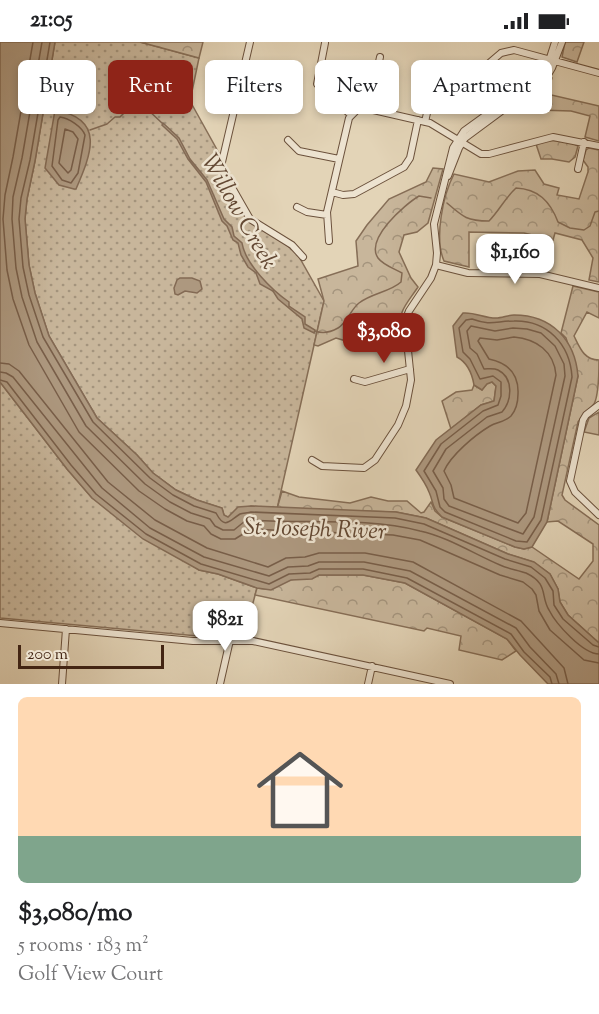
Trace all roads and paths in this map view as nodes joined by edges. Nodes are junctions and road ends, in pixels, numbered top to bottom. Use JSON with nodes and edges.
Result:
{"nodes":[{"id":1,"x":250,"y":42,"type":"edge"},
{"id":2,"x":555,"y":42,"type":"edge"},
{"id":3,"x":562,"y":42,"type":"edge"},
{"id":4,"x":325,"y":43,"type":"edge"},
{"id":5,"x":380,"y":57,"type":"dead end"},
{"id":6,"x":379,"y":60,"type":"edge"},
{"id":7,"x":492,"y":60,"type":"edge"},
{"id":8,"x":553,"y":60,"type":"junction"},
{"id":9,"x":599,"y":72,"type":"edge"},
{"id":10,"x":391,"y":114,"type":"edge"},
{"id":11,"x":423,"y":114,"type":"edge"},
{"id":12,"x":351,"y":115,"type":"joint"},
{"id":13,"x":421,"y":121,"type":"junction"},
{"id":14,"x":288,"y":140,"type":"dead end"},
{"id":15,"x":459,"y":141,"type":"junction"},
{"id":16,"x":584,"y":142,"type":"junction"},
{"id":17,"x":599,"y":146,"type":"edge"},
{"id":18,"x":339,"y":159,"type":"junction"},
{"id":19,"x":578,"y":169,"type":"dead end"},
{"id":20,"x":332,"y":192,"type":"junction"},
{"id":21,"x":297,"y":207,"type":"dead end"},
{"id":22,"x":327,"y":215,"type":"junction"},
{"id":23,"x":329,"y":241,"type":"dead end"},
{"id":24,"x":303,"y":257,"type":"dead end"},
{"id":25,"x":436,"y":265,"type":"junction"},
{"id":26,"x":599,"y":288,"type":"edge"},
{"id":27,"x":411,"y":369,"type":"junction"},
{"id":28,"x":354,"y":379,"type":"dead end"},
{"id":29,"x":599,"y":405,"type":"edge"},
{"id":30,"x":312,"y":460,"type":"dead end"},
{"id":31,"x":599,"y":515,"type":"edge"},
{"id":32,"x":0,"y":623,"type":"edge"},
{"id":33,"x":66,"y":629,"type":"junction"},
{"id":34,"x":230,"y":640,"type":"junction"},
{"id":35,"x":372,"y":666,"type":"junction"},
{"id":36,"x":62,"y":684,"type":"edge"},
{"id":37,"x":220,"y":684,"type":"edge"},
{"id":38,"x":368,"y":684,"type":"edge"},
{"id":39,"x":450,"y":684,"type":"edge"}],
"edges":[{"from":1,"to":24,"type":"street"},
{"from":2,"to":8,"type":"street"},
{"from":3,"to":8,"type":"street"},
{"from":4,"to":12,"type":"street"},
{"from":5,"to":6,"type":"street"},
{"from":7,"to":8,"type":"street"},
{"from":8,"to":9,"type":"street"},
{"from":8,"to":15,"type":"street"},
{"from":10,"to":13,"type":"street"},
{"from":11,"to":13,"type":"street"},
{"from":12,"to":18,"type":"street"},
{"from":13,"to":15,"type":"street"},
{"from":13,"to":20,"type":"street"},
{"from":14,"to":18,"type":"street"},
{"from":15,"to":16,"type":"street"},
{"from":15,"to":25,"type":"street"},
{"from":16,"to":17,"type":"street"},
{"from":16,"to":19,"type":"street"},
{"from":18,"to":20,"type":"street"},
{"from":20,"to":22,"type":"street"},
{"from":21,"to":22,"type":"street"},
{"from":22,"to":23,"type":"street"},
{"from":25,"to":26,"type":"street"},
{"from":25,"to":27,"type":"street"},
{"from":27,"to":28,"type":"street"},
{"from":27,"to":30,"type":"street"},
{"from":29,"to":31,"type":"street"},
{"from":32,"to":33,"type":"street"},
{"from":33,"to":34,"type":"street"},
{"from":33,"to":36,"type":"street"},
{"from":34,"to":35,"type":"street"},
{"from":34,"to":37,"type":"street"},
{"from":35,"to":38,"type":"street"},
{"from":35,"to":39,"type":"street"}]}
